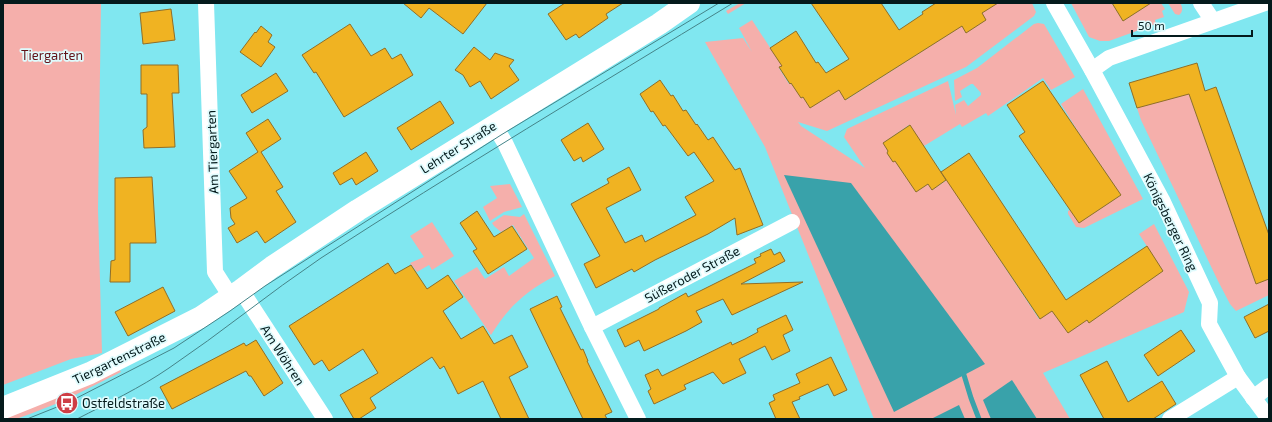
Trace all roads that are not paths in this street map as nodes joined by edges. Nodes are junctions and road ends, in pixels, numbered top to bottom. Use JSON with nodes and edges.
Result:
{"nodes":[{"id":1,"x":206,"y":3,"type":"edge"},
{"id":2,"x":689,"y":3,"type":"edge"},
{"id":3,"x":1054,"y":3,"type":"edge"},
{"id":4,"x":1201,"y":3,"type":"edge"},
{"id":5,"x":1265,"y":3,"type":"edge"},
{"id":6,"x":1213,"y":21,"type":"junction"},
{"id":7,"x":1092,"y":70,"type":"junction"},
{"id":8,"x":494,"y":125,"type":"junction"},
{"id":9,"x":792,"y":222,"type":"dead end"},
{"id":10,"x":236,"y":294,"type":"junction"},
{"id":11,"x":592,"y":327,"type":"junction"},
{"id":12,"x":1238,"y":377,"type":"junction"},
{"id":13,"x":1269,"y":386,"type":"edge"},
{"id":14,"x":1253,"y":398,"type":"junction"},
{"id":15,"x":3,"y":408,"type":"edge"},
{"id":16,"x":325,"y":419,"type":"edge"},
{"id":17,"x":638,"y":419,"type":"edge"},
{"id":18,"x":1170,"y":419,"type":"edge"},
{"id":19,"x":1269,"y":419,"type":"edge"}],
"edges":[{"from":1,"to":10,"type":"street","name":"Am Tiergarten"},
{"from":2,"to":8,"type":"main road","name":"Lehrter Straße"},
{"from":3,"to":7,"type":"street","name":"Königsberger Ring"},
{"from":4,"to":6,"type":"street"},
{"from":5,"to":6,"type":"street"},
{"from":6,"to":7,"type":"street"},
{"from":7,"to":12,"type":"street","name":"Königsberger Ring"},
{"from":8,"to":10,"type":"main road","name":"Lehrter Straße"},
{"from":8,"to":11,"type":"street"},
{"from":9,"to":11,"type":"street","name":"Süßeroder Straße"},
{"from":10,"to":15,"type":"main road","name":"Tiergartenstraße"},
{"from":10,"to":16,"type":"street","name":"Am Wöhren"},
{"from":11,"to":17,"type":"street"},
{"from":12,"to":14,"type":"street","name":"Königsberger Ring"},
{"from":12,"to":18,"type":"street"},
{"from":13,"to":14,"type":"street"},
{"from":14,"to":19,"type":"street","name":"Königsberger Ring"}]}
